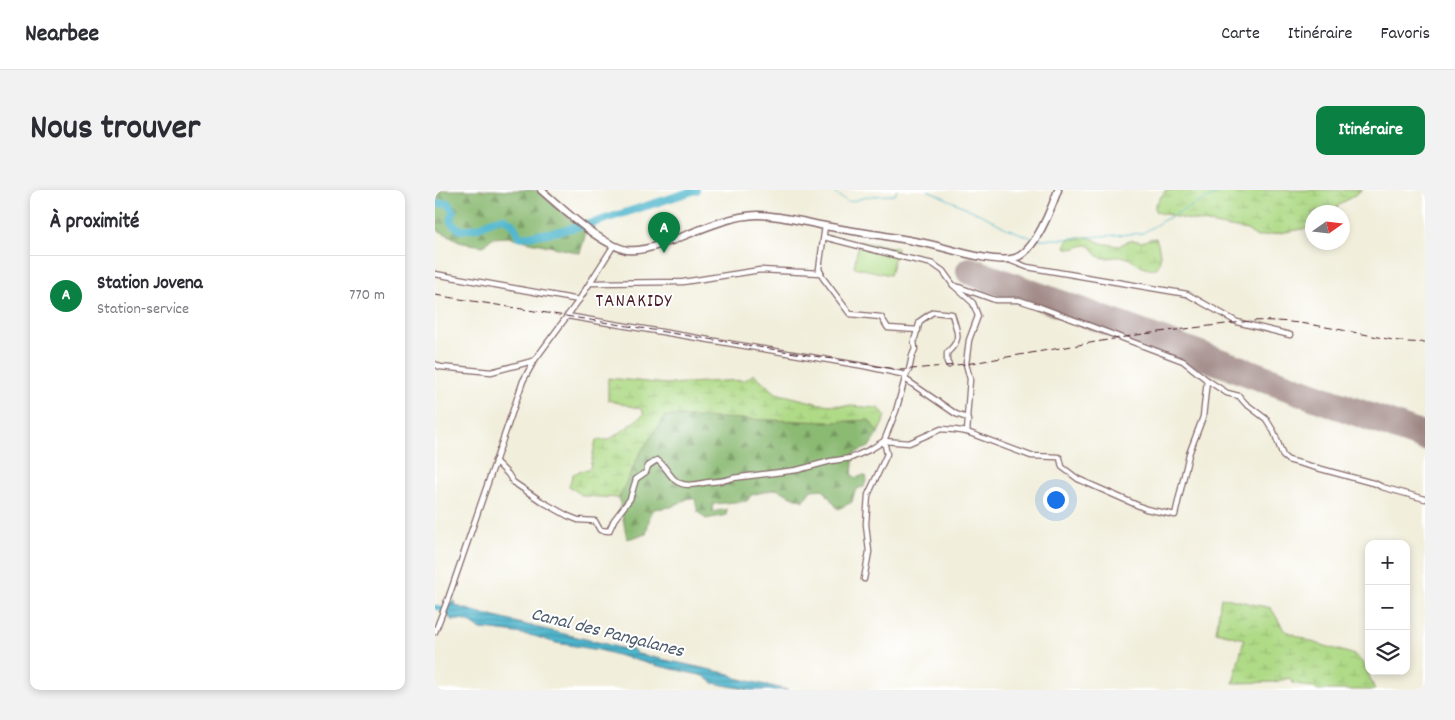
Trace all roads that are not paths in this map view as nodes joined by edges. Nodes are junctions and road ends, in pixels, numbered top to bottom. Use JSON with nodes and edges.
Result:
{"nodes":[{"id":1,"x":541,"y":190,"type":"edge"},
{"id":2,"x":1058,"y":190,"type":"edge"},
{"id":3,"x":825,"y":226,"type":"junction"},
{"id":4,"x":824,"y":237,"type":"junction"},
{"id":5,"x":614,"y":245,"type":"junction"},
{"id":6,"x":1009,"y":260,"type":"junction"},
{"id":7,"x":821,"y":273,"type":"junction"},
{"id":8,"x":435,"y":274,"type":"edge"},
{"id":9,"x":590,"y":283,"type":"junction"},
{"id":10,"x":953,"y":284,"type":"junction"},
{"id":11,"x":579,"y":300,"type":"junction"},
{"id":12,"x":567,"y":316,"type":"junction"},
{"id":13,"x":918,"y":330,"type":"junction"},
{"id":14,"x":1289,"y":335,"type":"dead end"},
{"id":15,"x":534,"y":361,"type":"junction"},
{"id":16,"x":435,"y":364,"type":"edge"},
{"id":17,"x":949,"y":365,"type":"dead end"},
{"id":18,"x":905,"y":377,"type":"junction"},
{"id":19,"x":1207,"y":380,"type":"junction"},
{"id":20,"x":967,"y":418,"type":"junction"},
{"id":21,"x":967,"y":432,"type":"junction"},
{"id":22,"x":884,"y":441,"type":"junction"},
{"id":23,"x":495,"y":461,"type":"junction"},
{"id":24,"x":1425,"y":499,"type":"edge"},
{"id":25,"x":864,"y":579,"type":"dead end"},
{"id":26,"x":435,"y":632,"type":"edge"}],
"edges":[{"from":1,"to":5,"type":"main road"},
{"from":2,"to":6,"type":"main road"},
{"from":3,"to":4,"type":"street"},
{"from":3,"to":5,"type":"main road"},
{"from":3,"to":6,"type":"main road"},
{"from":4,"to":7,"type":"street"},
{"from":4,"to":10,"type":"street"},
{"from":5,"to":9,"type":"street"},
{"from":6,"to":14,"type":"street"},
{"from":7,"to":9,"type":"street"},
{"from":7,"to":13,"type":"street"},
{"from":8,"to":11,"type":"street"},
{"from":9,"to":11,"type":"street"},
{"from":10,"to":19,"type":"street"},
{"from":10,"to":20,"type":"street"},
{"from":11,"to":12,"type":"street"},
{"from":12,"to":15,"type":"street"},
{"from":12,"to":18,"type":"street"},
{"from":13,"to":17,"type":"street"},
{"from":13,"to":18,"type":"street"},
{"from":15,"to":16,"type":"street"},
{"from":15,"to":23,"type":"street"},
{"from":18,"to":20,"type":"street"},
{"from":18,"to":22,"type":"street"},
{"from":19,"to":21,"type":"street"},
{"from":19,"to":24,"type":"street"},
{"from":20,"to":21,"type":"street"},
{"from":21,"to":22,"type":"street"},
{"from":22,"to":23,"type":"street"},
{"from":22,"to":25,"type":"street"},
{"from":23,"to":26,"type":"street"}]}
